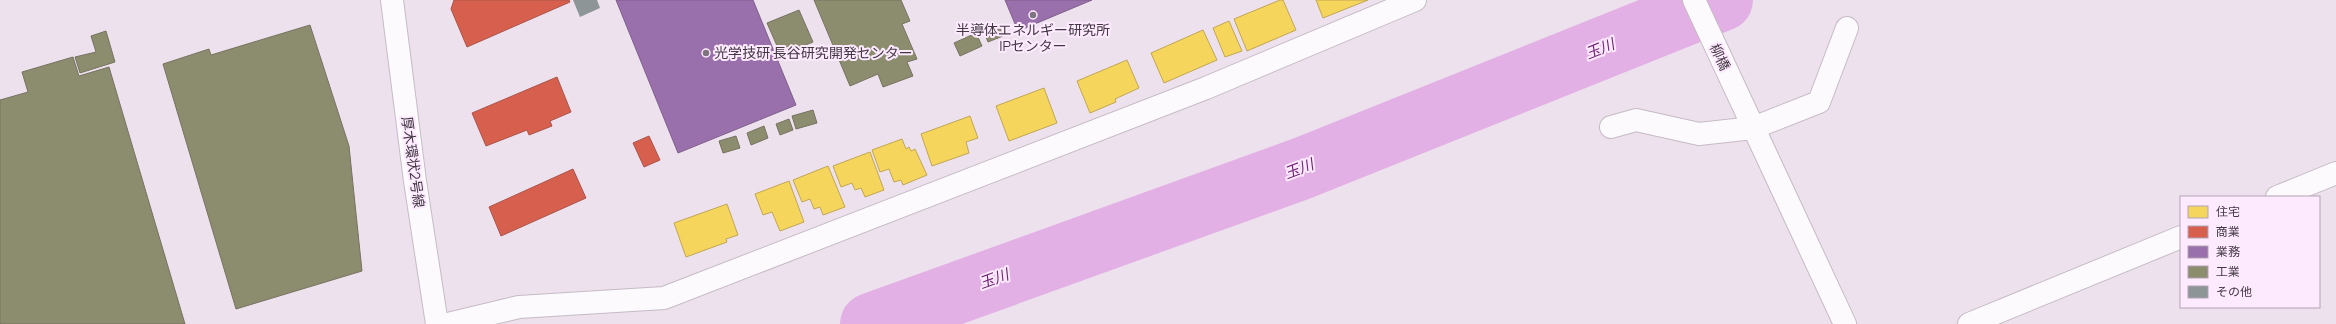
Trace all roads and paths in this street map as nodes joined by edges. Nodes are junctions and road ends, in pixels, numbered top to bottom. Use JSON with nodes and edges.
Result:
{"nodes":[{"id":1,"x":392,"y":0,"type":"edge"},
{"id":2,"x":1415,"y":0,"type":"edge"},
{"id":3,"x":1694,"y":0,"type":"edge"},
{"id":4,"x":1847,"y":28,"type":"dead end"},
{"id":5,"x":1750,"y":121,"type":"junction"},
{"id":6,"x":1611,"y":127,"type":"dead end"},
{"id":7,"x":2336,"y":173,"type":"edge"},
{"id":8,"x":2279,"y":196,"type":"edge"},
{"id":9,"x":2180,"y":237,"type":"edge"},
{"id":10,"x":437,"y":324,"type":"edge"},
{"id":11,"x":448,"y":324,"type":"edge"},
{"id":12,"x":1845,"y":324,"type":"edge"},
{"id":13,"x":1969,"y":324,"type":"edge"}],
"edges":[{"from":1,"to":10,"type":"street","name":"厚木環状2号線"},
{"from":2,"to":11,"type":"street"},
{"from":3,"to":5,"type":"street","name":"柳橋"},
{"from":4,"to":5,"type":"street"},
{"from":5,"to":6,"type":"street"},
{"from":5,"to":12,"type":"street","name":"柳橋"},
{"from":7,"to":8,"type":"street"},
{"from":9,"to":13,"type":"street"}]}
